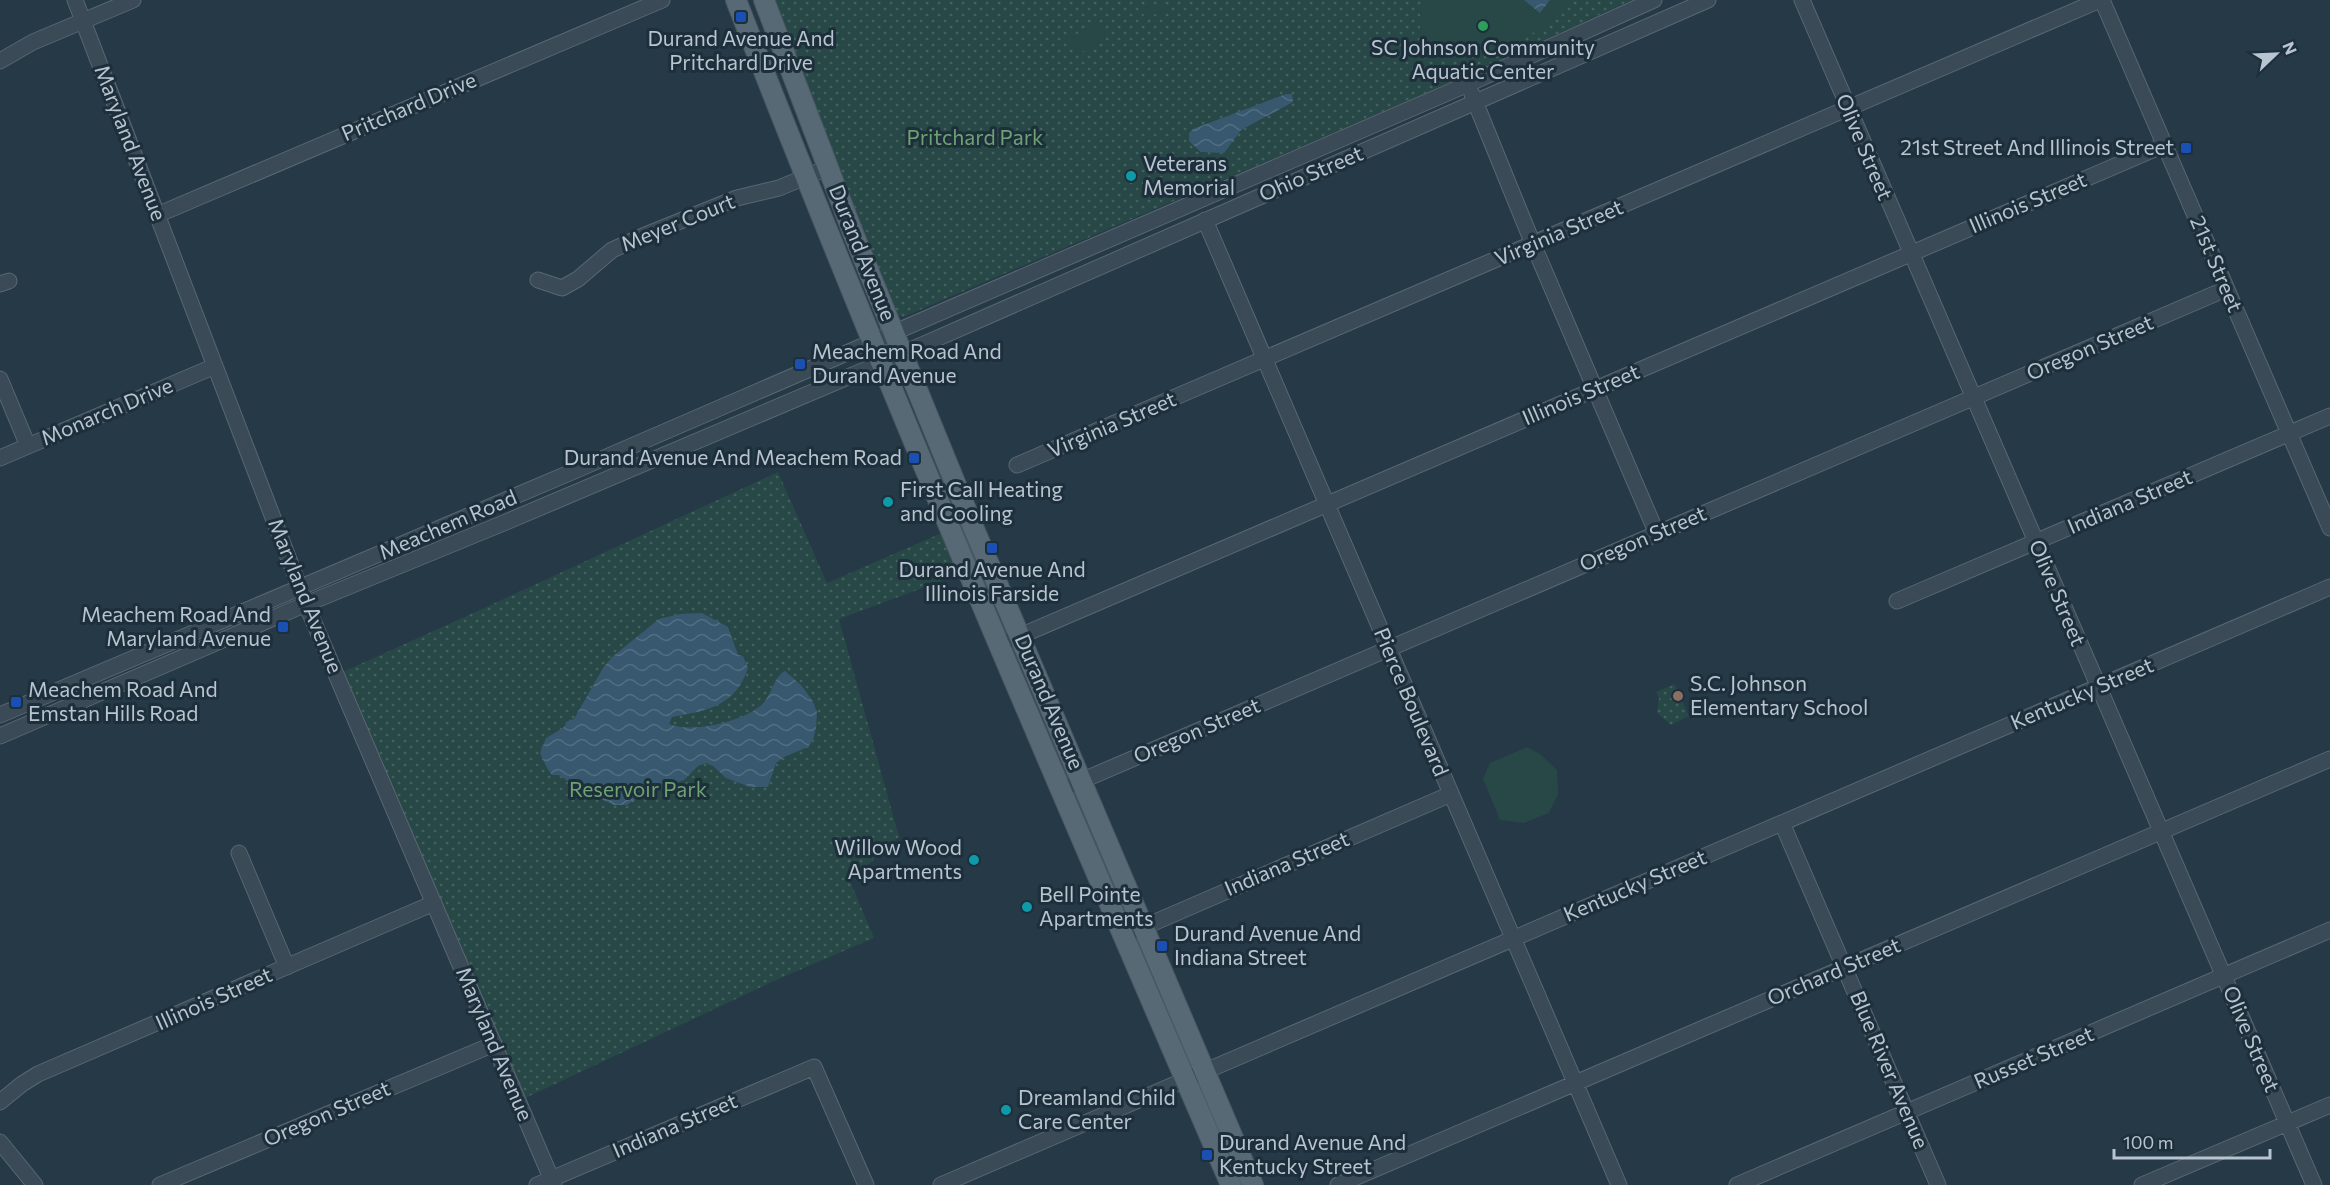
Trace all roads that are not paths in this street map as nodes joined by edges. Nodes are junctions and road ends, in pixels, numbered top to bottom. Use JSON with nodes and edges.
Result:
{"nodes":[{"id":1,"x":75,"y":0,"type":"edge"},
{"id":2,"x":133,"y":0,"type":"edge"},
{"id":3,"x":662,"y":0,"type":"edge"},
{"id":4,"x":736,"y":0,"type":"edge"},
{"id":5,"x":764,"y":0,"type":"edge"},
{"id":6,"x":1654,"y":0,"type":"edge"},
{"id":7,"x":1708,"y":0,"type":"edge"},
{"id":8,"x":1802,"y":0,"type":"edge"},
{"id":9,"x":2101,"y":0,"type":"edge"},
{"id":10,"x":83,"y":22,"type":"junction"},
{"id":11,"x":0,"y":61,"type":"edge"},
{"id":12,"x":1468,"y":84,"type":"junction"},
{"id":13,"x":1475,"y":103,"type":"junction"},
{"id":14,"x":1848,"y":109,"type":"junction"},
{"id":15,"x":2164,"y":144,"type":"junction"},
{"id":16,"x":827,"y":168,"type":"junction"},
{"id":17,"x":805,"y":177,"type":"junction"},
{"id":18,"x":157,"y":215,"type":"junction"},
{"id":19,"x":1205,"y":220,"type":"junction"},
{"id":20,"x":1533,"y":244,"type":"junction"},
{"id":21,"x":1910,"y":253,"type":"junction"},
{"id":22,"x":538,"y":280,"type":"dead end"},
{"id":23,"x":2226,"y":289,"type":"junction"},
{"id":24,"x":894,"y":332,"type":"junction"},
{"id":25,"x":872,"y":341,"type":"junction"},
{"id":26,"x":902,"y":352,"type":"junction"},
{"id":27,"x":1264,"y":360,"type":"junction"},
{"id":28,"x":881,"y":363,"type":"junction"},
{"id":29,"x":215,"y":366,"type":"junction"},
{"id":30,"x":0,"y":379,"type":"edge"},
{"id":31,"x":1595,"y":389,"type":"junction"},
{"id":32,"x":1973,"y":398,"type":"junction"},
{"id":33,"x":710,"y":412,"type":"junction"},
{"id":34,"x":2330,"y":416,"type":"edge"},
{"id":35,"x":720,"y":431,"type":"junction"},
{"id":36,"x":2289,"y":434,"type":"junction"},
{"id":37,"x":28,"y":446,"type":"junction"},
{"id":38,"x":0,"y":458,"type":"edge"},
{"id":39,"x":1017,"y":465,"type":"dead end"},
{"id":40,"x":574,"y":471,"type":"junction"},
{"id":41,"x":582,"y":490,"type":"junction"},
{"id":42,"x":1326,"y":504,"type":"junction"},
{"id":43,"x":2330,"y":528,"type":"edge"},
{"id":44,"x":426,"y":534,"type":"junction"},
{"id":45,"x":1657,"y":534,"type":"junction"},
{"id":46,"x":2035,"y":542,"type":"junction"},
{"id":47,"x":434,"y":552,"type":"junction"},
{"id":48,"x":2330,"y":587,"type":"edge"},
{"id":49,"x":300,"y":588,"type":"junction"},
{"id":50,"x":1897,"y":601,"type":"dead end"},
{"id":51,"x":306,"y":604,"type":"junction"},
{"id":52,"x":1020,"y":636,"type":"junction"},
{"id":53,"x":999,"y":645,"type":"junction"},
{"id":54,"x":1388,"y":649,"type":"junction"},
{"id":55,"x":132,"y":659,"type":"junction"},
{"id":56,"x":140,"y":676,"type":"junction"},
{"id":57,"x":2098,"y":687,"type":"junction"},
{"id":58,"x":0,"y":715,"type":"edge"},
{"id":59,"x":0,"y":736,"type":"edge"},
{"id":60,"x":2330,"y":759,"type":"edge"},
{"id":61,"x":1081,"y":781,"type":"junction"},
{"id":62,"x":1060,"y":790,"type":"junction"},
{"id":63,"x":1451,"y":794,"type":"junction"},
{"id":64,"x":1782,"y":823,"type":"junction"},
{"id":65,"x":2161,"y":832,"type":"junction"},
{"id":66,"x":239,"y":853,"type":"dead end"},
{"id":67,"x":434,"y":903,"type":"junction"},
{"id":68,"x":1143,"y":926,"type":"junction"},
{"id":69,"x":2330,"y":930,"type":"edge"},
{"id":70,"x":1123,"y":936,"type":"junction"},
{"id":71,"x":1513,"y":939,"type":"junction"},
{"id":72,"x":287,"y":967,"type":"junction"},
{"id":73,"x":1844,"y":968,"type":"junction"},
{"id":74,"x":2223,"y":976,"type":"junction"},
{"id":75,"x":494,"y":1044,"type":"junction"},
{"id":76,"x":1204,"y":1071,"type":"junction"},
{"id":77,"x":1186,"y":1080,"type":"junction"},
{"id":78,"x":1575,"y":1083,"type":"junction"},
{"id":79,"x":0,"y":1102,"type":"edge"},
{"id":80,"x":2330,"y":1104,"type":"edge"},
{"id":81,"x":1907,"y":1112,"type":"junction"},
{"id":82,"x":2287,"y":1123,"type":"junction"},
{"id":83,"x":0,"y":1142,"type":"edge"},
{"id":84,"x":553,"y":1182,"type":"edge"},
{"id":85,"x":36,"y":1185,"type":"edge"},
{"id":86,"x":160,"y":1185,"type":"edge"},
{"id":87,"x":537,"y":1185,"type":"edge"},
{"id":88,"x":866,"y":1185,"type":"edge"},
{"id":89,"x":941,"y":1185,"type":"edge"},
{"id":90,"x":1231,"y":1185,"type":"edge"},
{"id":91,"x":1253,"y":1185,"type":"edge"},
{"id":92,"x":1338,"y":1185,"type":"edge"},
{"id":93,"x":1619,"y":1185,"type":"edge"},
{"id":94,"x":1737,"y":1185,"type":"edge"},
{"id":95,"x":1938,"y":1185,"type":"edge"},
{"id":96,"x":2142,"y":1185,"type":"edge"},
{"id":97,"x":2314,"y":1185,"type":"edge"}],
"edges":[{"from":1,"to":10,"type":"street","name":"Maryland Avenue"},
{"from":2,"to":10,"type":"street"},
{"from":3,"to":18,"type":"street","name":"Pritchard Drive"},
{"from":4,"to":17,"type":"main road","name":"Durand Avenue"},
{"from":5,"to":16,"type":"main road","name":"Durand Avenue"},
{"from":6,"to":12,"type":"street","name":"Ohio Street"},
{"from":7,"to":13,"type":"street","name":"Ohio Street"},
{"from":8,"to":14,"type":"street","name":"Olive Street"},
{"from":9,"to":14,"type":"street","name":"Virginia Street"},
{"from":9,"to":15,"type":"street","name":"21st Street"},
{"from":10,"to":11,"type":"street"},
{"from":10,"to":18,"type":"street","name":"Maryland Avenue"},
{"from":12,"to":13,"type":"street"},
{"from":12,"to":24,"type":"street","name":"Ohio Street"},
{"from":13,"to":19,"type":"street","name":"Ohio Street"},
{"from":13,"to":20,"type":"street"},
{"from":14,"to":20,"type":"street","name":"Virginia Street"},
{"from":14,"to":21,"type":"street","name":"Olive Street"},
{"from":15,"to":21,"type":"street","name":"Illinois Street"},
{"from":15,"to":23,"type":"street","name":"21st Street"},
{"from":16,"to":17,"type":"street","name":"Meyer Court"},
{"from":16,"to":24,"type":"main road","name":"Durand Avenue"},
{"from":17,"to":22,"type":"street","name":"Meyer Court"},
{"from":17,"to":25,"type":"main road","name":"Durand Avenue"},
{"from":18,"to":29,"type":"street","name":"Maryland Avenue"},
{"from":19,"to":26,"type":"street","name":"Ohio Street"},
{"from":19,"to":27,"type":"street","name":"Pierce Boulevard"},
{"from":20,"to":27,"type":"street","name":"Virginia Street"},
{"from":20,"to":31,"type":"street"},
{"from":21,"to":31,"type":"street","name":"Illinois Street"},
{"from":21,"to":32,"type":"street","name":"Olive Street"},
{"from":23,"to":32,"type":"street","name":"Oregon Street"},
{"from":23,"to":36,"type":"street","name":"21st Street"},
{"from":24,"to":25,"type":"street","name":"Meachem Road"},
{"from":24,"to":26,"type":"main road","name":"Durand Avenue"},
{"from":25,"to":28,"type":"main road","name":"Durand Avenue"},
{"from":25,"to":33,"type":"street","name":"Meachem Road"},
{"from":26,"to":28,"type":"street","name":"Ohio Street"},
{"from":26,"to":52,"type":"main road","name":"Durand Avenue"},
{"from":27,"to":39,"type":"street","name":"Virginia Street"},
{"from":27,"to":42,"type":"street","name":"Pierce Boulevard"},
{"from":28,"to":35,"type":"street","name":"Meachem Road"},
{"from":28,"to":53,"type":"main road","name":"Durand Avenue"},
{"from":29,"to":37,"type":"street","name":"Monarch Drive"},
{"from":29,"to":49,"type":"street","name":"Maryland Avenue"},
{"from":30,"to":37,"type":"street"},
{"from":31,"to":42,"type":"street","name":"Illinois Street"},
{"from":31,"to":45,"type":"street"},
{"from":32,"to":45,"type":"street","name":"Oregon Street"},
{"from":32,"to":46,"type":"street","name":"Olive Street"},
{"from":33,"to":35,"type":"street"},
{"from":33,"to":40,"type":"street","name":"Meachem Road"},
{"from":34,"to":36,"type":"street","name":"Indiana Street"},
{"from":35,"to":41,"type":"street","name":"Meachem Road"},
{"from":36,"to":43,"type":"street","name":"21st Street"},
{"from":36,"to":46,"type":"street","name":"Indiana Street"},
{"from":37,"to":38,"type":"street","name":"Monarch Drive"},
{"from":40,"to":41,"type":"street"},
{"from":40,"to":44,"type":"street","name":"Meachem Road"},
{"from":41,"to":47,"type":"street","name":"Meachem Road"},
{"from":42,"to":52,"type":"street","name":"Illinois Street"},
{"from":42,"to":54,"type":"street","name":"Pierce Boulevard"},
{"from":44,"to":47,"type":"street"},
{"from":44,"to":49,"type":"street","name":"Meachem Road"},
{"from":45,"to":54,"type":"street","name":"Oregon Street"},
{"from":46,"to":50,"type":"street","name":"Indiana Street"},
{"from":46,"to":57,"type":"street","name":"Olive Street"},
{"from":47,"to":51,"type":"street","name":"Meachem Road"},
{"from":48,"to":57,"type":"street","name":"Kentucky Street"},
{"from":49,"to":51,"type":"street","name":"Maryland Avenue"},
{"from":49,"to":55,"type":"street","name":"Meachem Road"},
{"from":51,"to":56,"type":"street","name":"Meachem Road"},
{"from":51,"to":67,"type":"street","name":"Maryland Avenue"},
{"from":52,"to":53,"type":"street","name":"Illinois Street"},
{"from":52,"to":61,"type":"main road","name":"Durand Avenue"},
{"from":53,"to":62,"type":"main road","name":"Durand Avenue"},
{"from":54,"to":61,"type":"street","name":"Oregon Street"},
{"from":54,"to":63,"type":"street","name":"Pierce Boulevard"},
{"from":55,"to":56,"type":"street"},
{"from":55,"to":58,"type":"street","name":"Meachem Road"},
{"from":56,"to":59,"type":"street","name":"Meachem Road"},
{"from":57,"to":64,"type":"street","name":"Kentucky Street"},
{"from":57,"to":65,"type":"street","name":"Olive Street"},
{"from":60,"to":65,"type":"street","name":"Orchard Street"},
{"from":61,"to":62,"type":"street","name":"Oregon Street"},
{"from":61,"to":68,"type":"main road","name":"Durand Avenue"},
{"from":62,"to":70,"type":"main road","name":"Durand Avenue"},
{"from":63,"to":68,"type":"street","name":"Indiana Street"},
{"from":63,"to":71,"type":"street","name":"Pierce Boulevard"},
{"from":64,"to":71,"type":"street","name":"Kentucky Street"},
{"from":64,"to":73,"type":"street","name":"Blue River Avenue"},
{"from":65,"to":73,"type":"street","name":"Orchard Street"},
{"from":65,"to":74,"type":"street","name":"Olive Street"},
{"from":66,"to":72,"type":"street"},
{"from":67,"to":72,"type":"street","name":"Illinois Street"},
{"from":67,"to":75,"type":"street","name":"Maryland Avenue"},
{"from":68,"to":70,"type":"street","name":"Indiana Street"},
{"from":68,"to":76,"type":"main road","name":"Durand Avenue"},
{"from":69,"to":74,"type":"street","name":"Russet Street"},
{"from":70,"to":77,"type":"main road","name":"Durand Avenue"},
{"from":71,"to":76,"type":"street","name":"Kentucky Street"},
{"from":71,"to":78,"type":"street","name":"Pierce Boulevard"},
{"from":72,"to":79,"type":"street","name":"Illinois Street"},
{"from":73,"to":78,"type":"street","name":"Orchard Street"},
{"from":73,"to":81,"type":"street","name":"Blue River Avenue"},
{"from":74,"to":81,"type":"street","name":"Russet Street"},
{"from":74,"to":82,"type":"street","name":"Olive Street"},
{"from":75,"to":84,"type":"street","name":"Maryland Avenue"},
{"from":75,"to":86,"type":"street","name":"Oregon Street"},
{"from":76,"to":77,"type":"street","name":"Kentucky Street"},
{"from":76,"to":91,"type":"main road","name":"Durand Avenue"},
{"from":77,"to":89,"type":"street","name":"Kentucky Street"},
{"from":77,"to":90,"type":"main road","name":"Durand Avenue"},
{"from":78,"to":92,"type":"street","name":"Orchard Street"},
{"from":78,"to":93,"type":"street","name":"Pierce Boulevard"},
{"from":80,"to":82,"type":"street"},
{"from":81,"to":94,"type":"street","name":"Russet Street"},
{"from":81,"to":95,"type":"street","name":"Blue River Avenue"},
{"from":82,"to":96,"type":"street"},
{"from":82,"to":97,"type":"street","name":"Olive Street"},
{"from":83,"to":85,"type":"street"},
{"from":84,"to":87,"type":"street","name":"Indiana Street"},
{"from":84,"to":88,"type":"street","name":"Indiana Street"}]}
